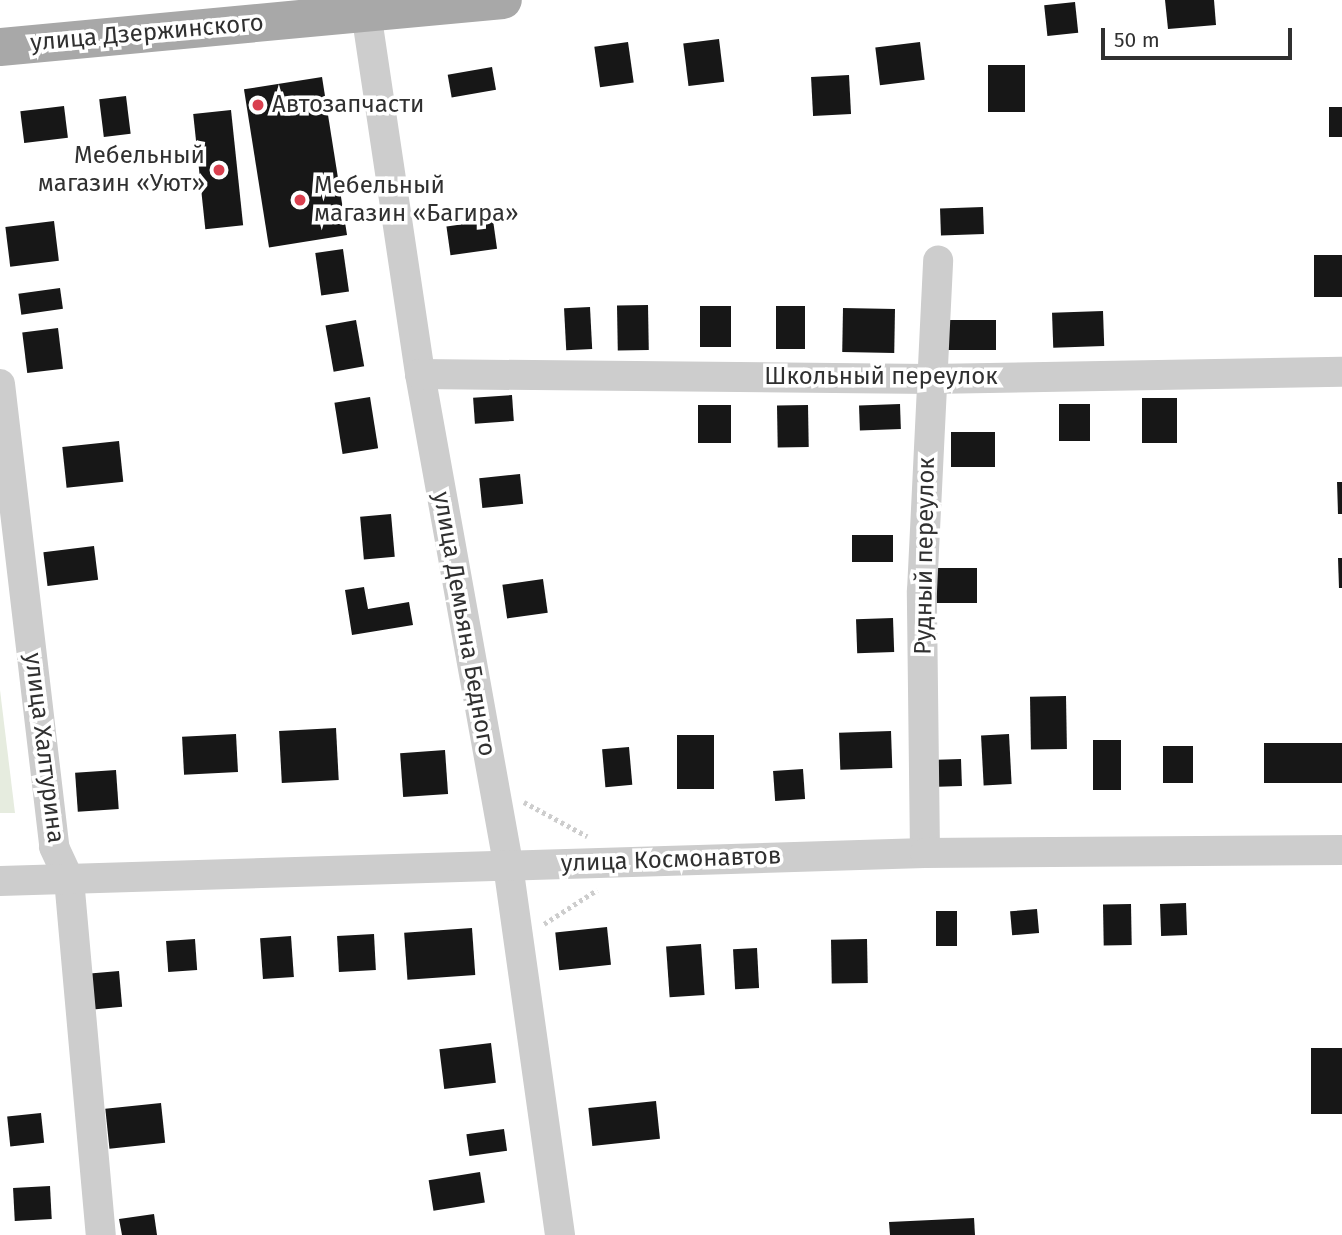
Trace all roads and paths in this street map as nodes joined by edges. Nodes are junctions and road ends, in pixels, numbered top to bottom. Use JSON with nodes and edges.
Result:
{"nodes":[{"id":1,"x":503,"y":0,"type":"edge"},
{"id":2,"x":366,"y":12,"type":"junction"},
{"id":3,"x":0,"y":47,"type":"edge"},
{"id":4,"x":938,"y":260,"type":"dead end"},
{"id":5,"x":1342,"y":373,"type":"edge"},
{"id":6,"x":420,"y":374,"type":"junction"},
{"id":7,"x":930,"y":379,"type":"junction"},
{"id":8,"x":0,"y":384,"type":"edge"},
{"id":9,"x":491,"y":781,"type":"junction"},
{"id":10,"x":587,"y":836,"type":"dead end"},
{"id":11,"x":1342,"y":850,"type":"edge"},
{"id":12,"x":925,"y":853,"type":"junction"},
{"id":13,"x":611,"y":862,"type":"junction"},
{"id":14,"x":508,"y":865,"type":"junction"},
{"id":15,"x":69,"y":879,"type":"junction"},
{"id":16,"x":0,"y":881,"type":"edge"},
{"id":17,"x":538,"y":930,"type":"dead end"},
{"id":18,"x":101,"y":1235,"type":"edge"},
{"id":19,"x":559,"y":1235,"type":"edge"}],
"edges":[{"from":1,"to":2,"type":"main road","name":"улица Дзержинского"},
{"from":2,"to":3,"type":"main road","name":"улица Дзержинского"},
{"from":2,"to":6,"type":"street","name":"улица Демьяна Бедного"},
{"from":4,"to":7,"type":"street","name":"Рудный переулок"},
{"from":5,"to":7,"type":"street","name":"Школьный переулок"},
{"from":6,"to":7,"type":"street","name":"Школьный переулок"},
{"from":6,"to":9,"type":"street","name":"улица Демьяна Бедного"},
{"from":7,"to":12,"type":"street","name":"Рудный переулок"},
{"from":8,"to":15,"type":"street","name":"улица Халтурина"},
{"from":9,"to":10,"type":"path"},
{"from":9,"to":14,"type":"street","name":"улица Демьяна Бедного"},
{"from":11,"to":12,"type":"street","name":"улица Космонавтов"},
{"from":12,"to":13,"type":"street","name":"улица Космонавтов"},
{"from":13,"to":14,"type":"street","name":"улица Космонавтов"},
{"from":13,"to":17,"type":"path"},
{"from":14,"to":15,"type":"street","name":"улица Космонавтов"},
{"from":14,"to":19,"type":"street","name":"улица Демьяна Бедного"},
{"from":15,"to":16,"type":"street","name":"улица Космонавтов"},
{"from":15,"to":18,"type":"street","name":"улица Халтурина"}]}
